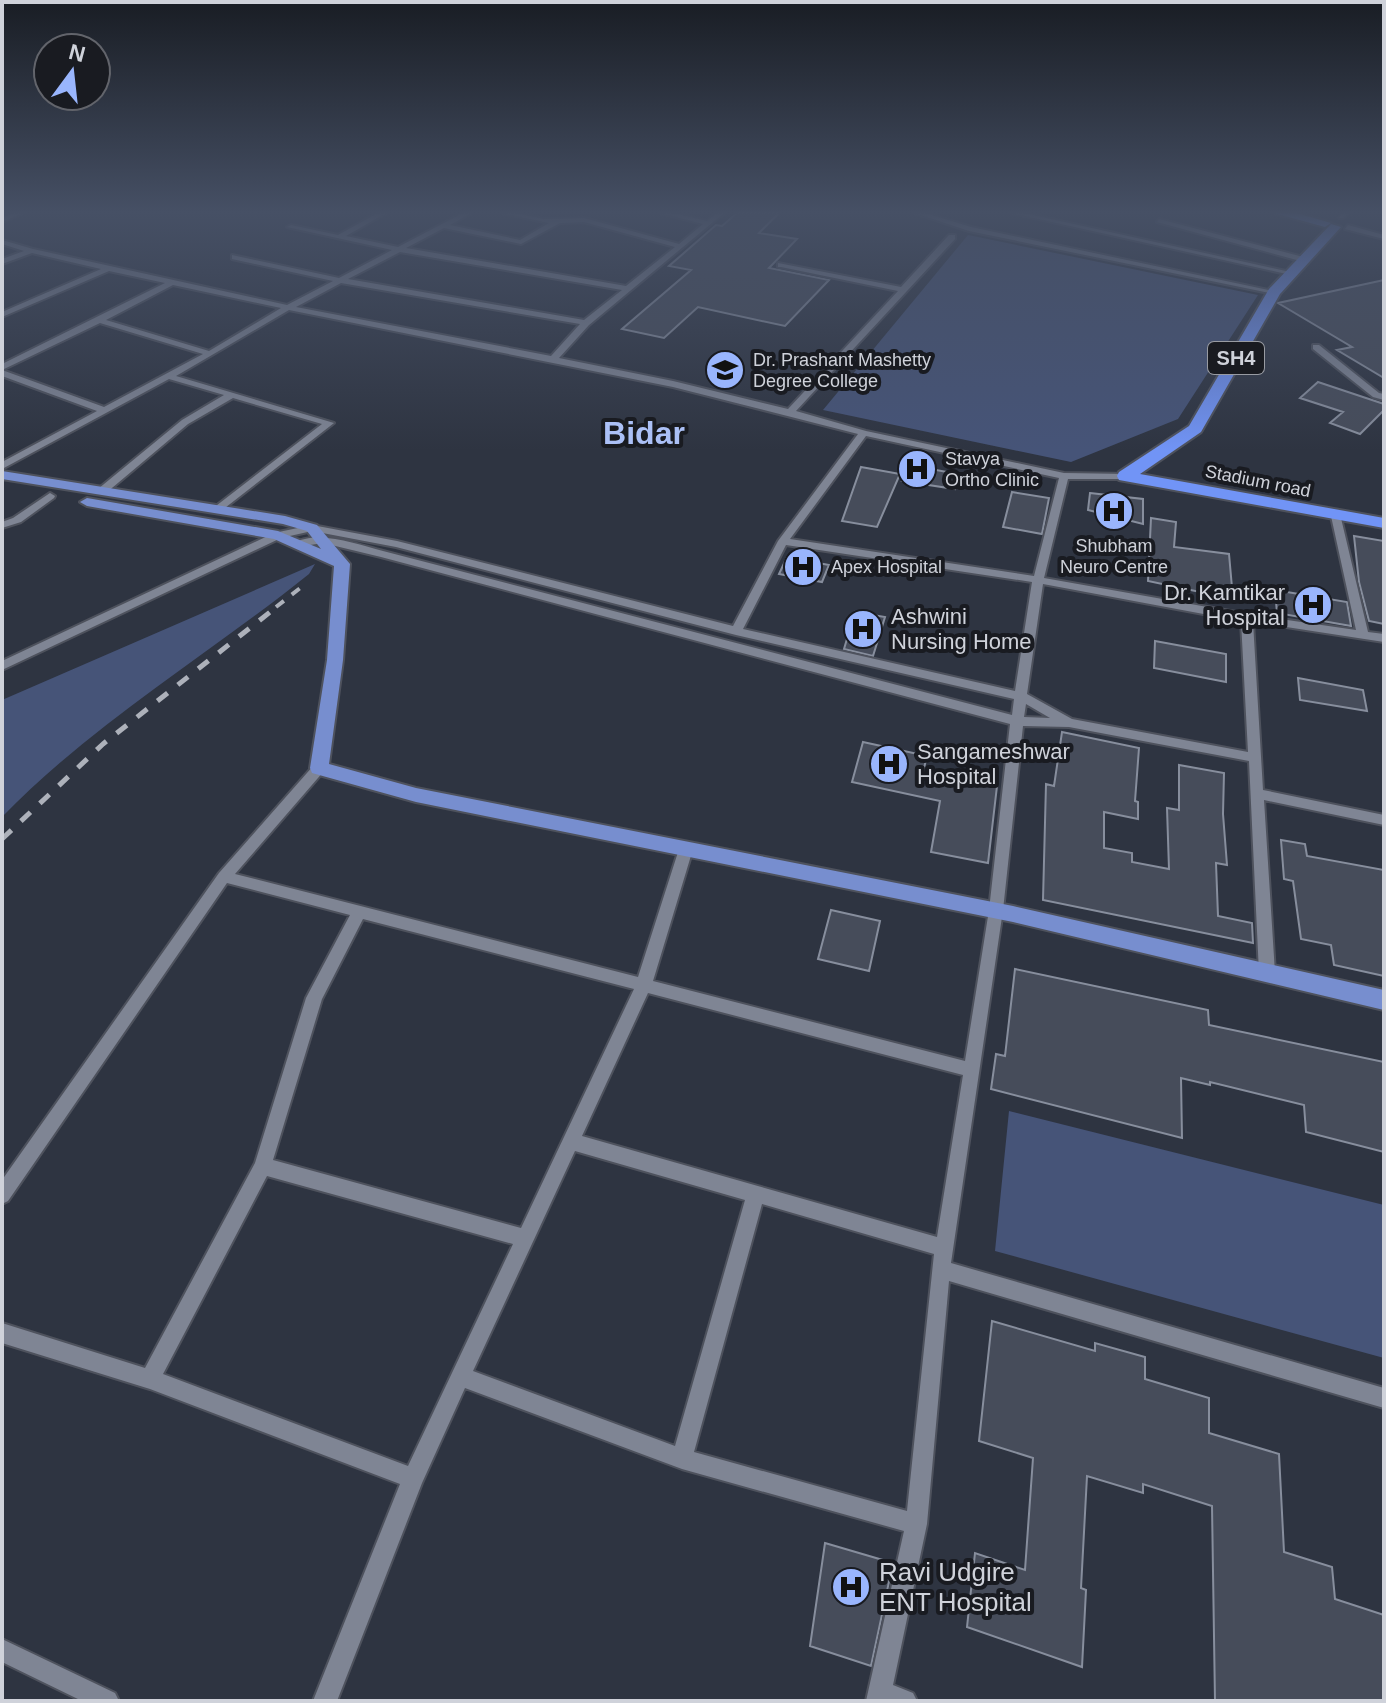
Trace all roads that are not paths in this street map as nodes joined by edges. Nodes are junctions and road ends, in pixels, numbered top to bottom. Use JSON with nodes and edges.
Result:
{"nodes":[{"id":1,"x":53,"y":292,"type":"edge"},
{"id":2,"x":153,"y":292,"type":"edge"},
{"id":3,"x":219,"y":292,"type":"edge"},
{"id":4,"x":316,"y":292,"type":"edge"},
{"id":5,"x":411,"y":292,"type":"edge"},
{"id":6,"x":625,"y":292,"type":"edge"},
{"id":7,"x":902,"y":292,"type":"edge"},
{"id":8,"x":1274,"y":292,"type":"edge"},
{"id":9,"x":287,"y":308,"type":"junction"},
{"id":10,"x":2,"y":315,"type":"edge"},
{"id":11,"x":99,"y":320,"type":"junction"},
{"id":12,"x":586,"y":323,"type":"junction"},
{"id":13,"x":1316,"y":347,"type":"dead end"},
{"id":14,"x":210,"y":354,"type":"junction"},
{"id":15,"x":553,"y":359,"type":"junction"},
{"id":16,"x":2,"y":370,"type":"edge"},
{"id":17,"x":167,"y":376,"type":"junction"},
{"id":18,"x":231,"y":395,"type":"junction"},
{"id":19,"x":1384,"y":397,"type":"edge"},
{"id":20,"x":103,"y":410,"type":"junction"},
{"id":21,"x":791,"y":411,"type":"junction"},
{"id":22,"x":864,"y":433,"type":"junction"},
{"id":23,"x":2,"y":466,"type":"edge"},
{"id":24,"x":2,"y":475,"type":"edge"},
{"id":25,"x":1064,"y":476,"type":"junction"},
{"id":26,"x":1125,"y":476,"type":"junction"},
{"id":27,"x":2,"y":487,"type":"edge"},
{"id":28,"x":102,"y":491,"type":"junction"},
{"id":29,"x":50,"y":496,"type":"junction"},
{"id":30,"x":217,"y":509,"type":"junction"},
{"id":31,"x":1336,"y":516,"type":"junction"},
{"id":32,"x":1384,"y":523,"type":"edge"},
{"id":33,"x":2,"y":525,"type":"edge"},
{"id":34,"x":317,"y":534,"type":"junction"},
{"id":35,"x":278,"y":535,"type":"junction"},
{"id":36,"x":783,"y":541,"type":"junction"},
{"id":37,"x":297,"y":544,"type":"junction"},
{"id":38,"x":342,"y":564,"type":"junction"},
{"id":39,"x":1038,"y":580,"type":"junction"},
{"id":40,"x":1247,"y":618,"type":"junction"},
{"id":41,"x":736,"y":631,"type":"junction"},
{"id":42,"x":1363,"y":635,"type":"junction"},
{"id":43,"x":1384,"y":638,"type":"edge"},
{"id":44,"x":2,"y":666,"type":"edge"},
{"id":45,"x":1021,"y":696,"type":"junction"},
{"id":46,"x":1017,"y":721,"type":"junction"},
{"id":47,"x":1069,"y":723,"type":"junction"},
{"id":48,"x":1255,"y":758,"type":"junction"},
{"id":49,"x":319,"y":768,"type":"junction"},
{"id":50,"x":1258,"y":794,"type":"junction"},
{"id":51,"x":1384,"y":820,"type":"edge"},
{"id":52,"x":686,"y":849,"type":"junction"},
{"id":53,"x":224,"y":877,"type":"junction"},
{"id":54,"x":996,"y":910,"type":"junction"},
{"id":55,"x":359,"y":912,"type":"junction"},
{"id":56,"x":1267,"y":973,"type":"junction"},
{"id":57,"x":643,"y":987,"type":"junction"},
{"id":58,"x":1384,"y":1000,"type":"edge"},
{"id":59,"x":972,"y":1070,"type":"junction"},
{"id":60,"x":570,"y":1141,"type":"junction"},
{"id":61,"x":263,"y":1166,"type":"junction"},
{"id":62,"x":756,"y":1194,"type":"junction"},
{"id":63,"x":2,"y":1195,"type":"edge"},
{"id":64,"x":523,"y":1238,"type":"junction"},
{"id":65,"x":945,"y":1248,"type":"junction"},
{"id":66,"x":941,"y":1269,"type":"junction"},
{"id":67,"x":2,"y":1333,"type":"edge"},
{"id":68,"x":460,"y":1376,"type":"junction"},
{"id":69,"x":150,"y":1379,"type":"junction"},
{"id":70,"x":1384,"y":1398,"type":"edge"},
{"id":71,"x":682,"y":1459,"type":"junction"},
{"id":72,"x":413,"y":1478,"type":"junction"},
{"id":73,"x":916,"y":1524,"type":"junction"},
{"id":74,"x":2,"y":1650,"type":"edge"},
{"id":75,"x":880,"y":1697,"type":"edge"},
{"id":76,"x":107,"y":1701,"type":"edge"},
{"id":77,"x":325,"y":1701,"type":"edge"},
{"id":78,"x":905,"y":1701,"type":"edge"}],
"edges":[{"from":1,"to":10,"type":"street"},
{"from":2,"to":11,"type":"street"},
{"from":3,"to":9,"type":"street"},
{"from":4,"to":9,"type":"street"},
{"from":5,"to":12,"type":"street"},
{"from":6,"to":12,"type":"street"},
{"from":7,"to":21,"type":"street"},
{"from":8,"to":26,"type":"highway","number":"SH4"},
{"from":9,"to":14,"type":"street"},
{"from":9,"to":15,"type":"street"},
{"from":11,"to":14,"type":"street"},
{"from":11,"to":16,"type":"street"},
{"from":12,"to":15,"type":"street"},
{"from":13,"to":19,"type":"street"},
{"from":14,"to":17,"type":"street"},
{"from":15,"to":21,"type":"street"},
{"from":16,"to":20,"type":"street"},
{"from":17,"to":18,"type":"street"},
{"from":17,"to":20,"type":"street"},
{"from":18,"to":28,"type":"street"},
{"from":18,"to":30,"type":"street"},
{"from":20,"to":23,"type":"street"},
{"from":21,"to":22,"type":"street"},
{"from":22,"to":25,"type":"street"},
{"from":22,"to":36,"type":"street"},
{"from":24,"to":28,"type":"main road"},
{"from":25,"to":26,"type":"street"},
{"from":25,"to":39,"type":"street"},
{"from":26,"to":31,"type":"highway","name":"Stadium road"},
{"from":27,"to":29,"type":"main road"},
{"from":28,"to":30,"type":"main road"},
{"from":29,"to":33,"type":"street"},
{"from":29,"to":35,"type":"main road"},
{"from":30,"to":34,"type":"main road"},
{"from":31,"to":32,"type":"highway","name":"Stadium road"},
{"from":31,"to":42,"type":"street"},
{"from":34,"to":35,"type":"street"},
{"from":34,"to":37,"type":"street"},
{"from":34,"to":38,"type":"main road"},
{"from":34,"to":41,"type":"street"},
{"from":34,"to":46,"type":"street"},
{"from":35,"to":37,"type":"main road"},
{"from":35,"to":44,"type":"street"},
{"from":36,"to":39,"type":"street"},
{"from":36,"to":41,"type":"street"},
{"from":37,"to":38,"type":"main road"},
{"from":38,"to":49,"type":"main road"},
{"from":39,"to":40,"type":"street"},
{"from":39,"to":45,"type":"street"},
{"from":40,"to":42,"type":"street"},
{"from":40,"to":48,"type":"street"},
{"from":41,"to":45,"type":"street"},
{"from":42,"to":43,"type":"street"},
{"from":45,"to":46,"type":"street"},
{"from":45,"to":47,"type":"street"},
{"from":46,"to":47,"type":"street"},
{"from":46,"to":54,"type":"street"},
{"from":47,"to":48,"type":"street"},
{"from":48,"to":50,"type":"street"},
{"from":49,"to":52,"type":"main road"},
{"from":49,"to":53,"type":"street"},
{"from":50,"to":51,"type":"street"},
{"from":50,"to":56,"type":"street"},
{"from":52,"to":54,"type":"main road"},
{"from":52,"to":57,"type":"street"},
{"from":53,"to":55,"type":"street"},
{"from":53,"to":63,"type":"street"},
{"from":54,"to":56,"type":"main road"},
{"from":54,"to":59,"type":"street"},
{"from":55,"to":57,"type":"street"},
{"from":55,"to":61,"type":"street"},
{"from":56,"to":58,"type":"main road"},
{"from":57,"to":59,"type":"street"},
{"from":57,"to":60,"type":"street"},
{"from":59,"to":65,"type":"street"},
{"from":60,"to":62,"type":"street"},
{"from":60,"to":64,"type":"street"},
{"from":61,"to":64,"type":"street"},
{"from":61,"to":69,"type":"street"},
{"from":62,"to":65,"type":"street"},
{"from":62,"to":71,"type":"street"},
{"from":64,"to":68,"type":"street"},
{"from":65,"to":66,"type":"street"},
{"from":66,"to":70,"type":"street"},
{"from":66,"to":73,"type":"street"},
{"from":67,"to":69,"type":"street"},
{"from":68,"to":71,"type":"street"},
{"from":68,"to":72,"type":"street"},
{"from":69,"to":72,"type":"street"},
{"from":71,"to":73,"type":"street"},
{"from":72,"to":77,"type":"street"},
{"from":73,"to":75,"type":"street"},
{"from":74,"to":76,"type":"street"},
{"from":75,"to":78,"type":"street"}]}
